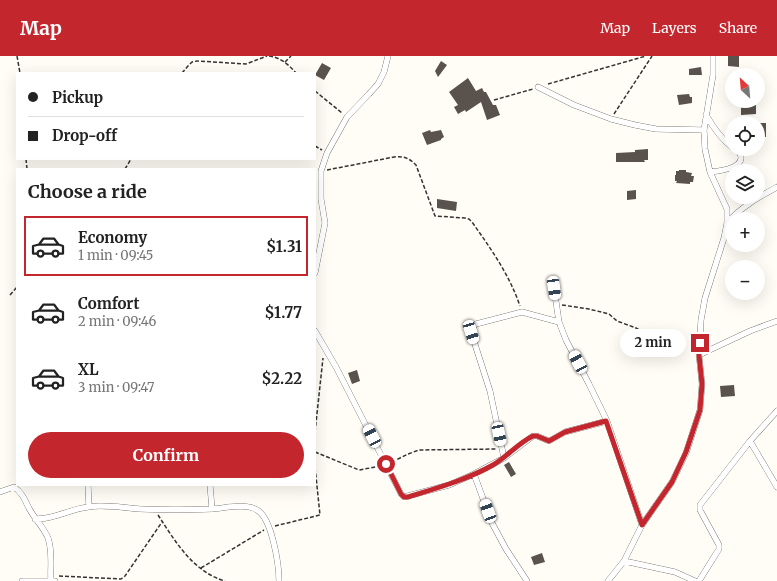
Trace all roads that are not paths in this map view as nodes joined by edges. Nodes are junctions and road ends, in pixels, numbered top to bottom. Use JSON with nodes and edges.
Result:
{"nodes":[{"id":1,"x":388,"y":56,"type":"edge"},
{"id":2,"x":713,"y":56,"type":"edge"},
{"id":3,"x":538,"y":87,"type":"road end"},
{"id":4,"x":706,"y":115,"type":"junction"},
{"id":5,"x":704,"y":130,"type":"junction"},
{"id":6,"x":725,"y":140,"type":"edge"},
{"id":7,"x":740,"y":156,"type":"edge"},
{"id":8,"x":710,"y":172,"type":"junction"},
{"id":9,"x":777,"y":187,"type":"edge"},
{"id":10,"x":727,"y":212,"type":"edge"},
{"id":11,"x":736,"y":212,"type":"edge"},
{"id":12,"x":725,"y":234,"type":"edge"},
{"id":13,"x":316,"y":268,"type":"edge"},
{"id":14,"x":554,"y":288,"type":"dead end"},
{"id":15,"x":777,"y":321,"type":"edge"},
{"id":16,"x":559,"y":322,"type":"junction"},
{"id":17,"x":316,"y":333,"type":"edge"},
{"id":18,"x":699,"y":355,"type":"junction"},
{"id":19,"x":777,"y":410,"type":"edge"},
{"id":20,"x":606,"y":421,"type":"junction"},
{"id":21,"x":750,"y":441,"type":"junction"},
{"id":22,"x":504,"y":458,"type":"junction"},
{"id":23,"x":474,"y":474,"type":"junction"},
{"id":24,"x":88,"y":486,"type":"edge"},
{"id":25,"x":210,"y":486,"type":"edge"},
{"id":26,"x":777,"y":487,"type":"edge"},
{"id":27,"x":0,"y":492,"type":"edge"},
{"id":28,"x":89,"y":507,"type":"junction"},
{"id":29,"x":212,"y":509,"type":"junction"},
{"id":30,"x":35,"y":519,"type":"junction"},
{"id":31,"x":642,"y":525,"type":"junction"},
{"id":32,"x":624,"y":561,"type":"junction"},
{"id":33,"x":52,"y":579,"type":"edge"},
{"id":34,"x":22,"y":581,"type":"edge"},
{"id":35,"x":279,"y":581,"type":"edge"},
{"id":36,"x":527,"y":581,"type":"edge"},
{"id":37,"x":608,"y":581,"type":"edge"},
{"id":38,"x":697,"y":581,"type":"edge"}],
"edges":[{"from":1,"to":13,"type":"street"},
{"from":2,"to":4,"type":"street"},
{"from":3,"to":5,"type":"street"},
{"from":4,"to":5,"type":"street"},
{"from":4,"to":6,"type":"street"},
{"from":5,"to":8,"type":"street"},
{"from":7,"to":8,"type":"street"},
{"from":8,"to":10,"type":"street"},
{"from":9,"to":11,"type":"street"},
{"from":12,"to":18,"type":"street"},
{"from":14,"to":16,"type":"street"},
{"from":15,"to":18,"type":"street"},
{"from":16,"to":20,"type":"street"},
{"from":16,"to":22,"type":"street"},
{"from":17,"to":23,"type":"street"},
{"from":18,"to":31,"type":"street"},
{"from":19,"to":21,"type":"street"},
{"from":20,"to":22,"type":"street"},
{"from":20,"to":31,"type":"street"},
{"from":21,"to":26,"type":"street"},
{"from":21,"to":38,"type":"street"},
{"from":22,"to":23,"type":"street"},
{"from":23,"to":36,"type":"street"},
{"from":24,"to":28,"type":"street"},
{"from":25,"to":29,"type":"street"},
{"from":27,"to":30,"type":"street"},
{"from":28,"to":29,"type":"street"},
{"from":28,"to":30,"type":"street"},
{"from":29,"to":35,"type":"street"},
{"from":30,"to":33,"type":"street"},
{"from":31,"to":32,"type":"street"},
{"from":32,"to":37,"type":"street"},
{"from":32,"to":38,"type":"street"},
{"from":33,"to":34,"type":"street"}]}
